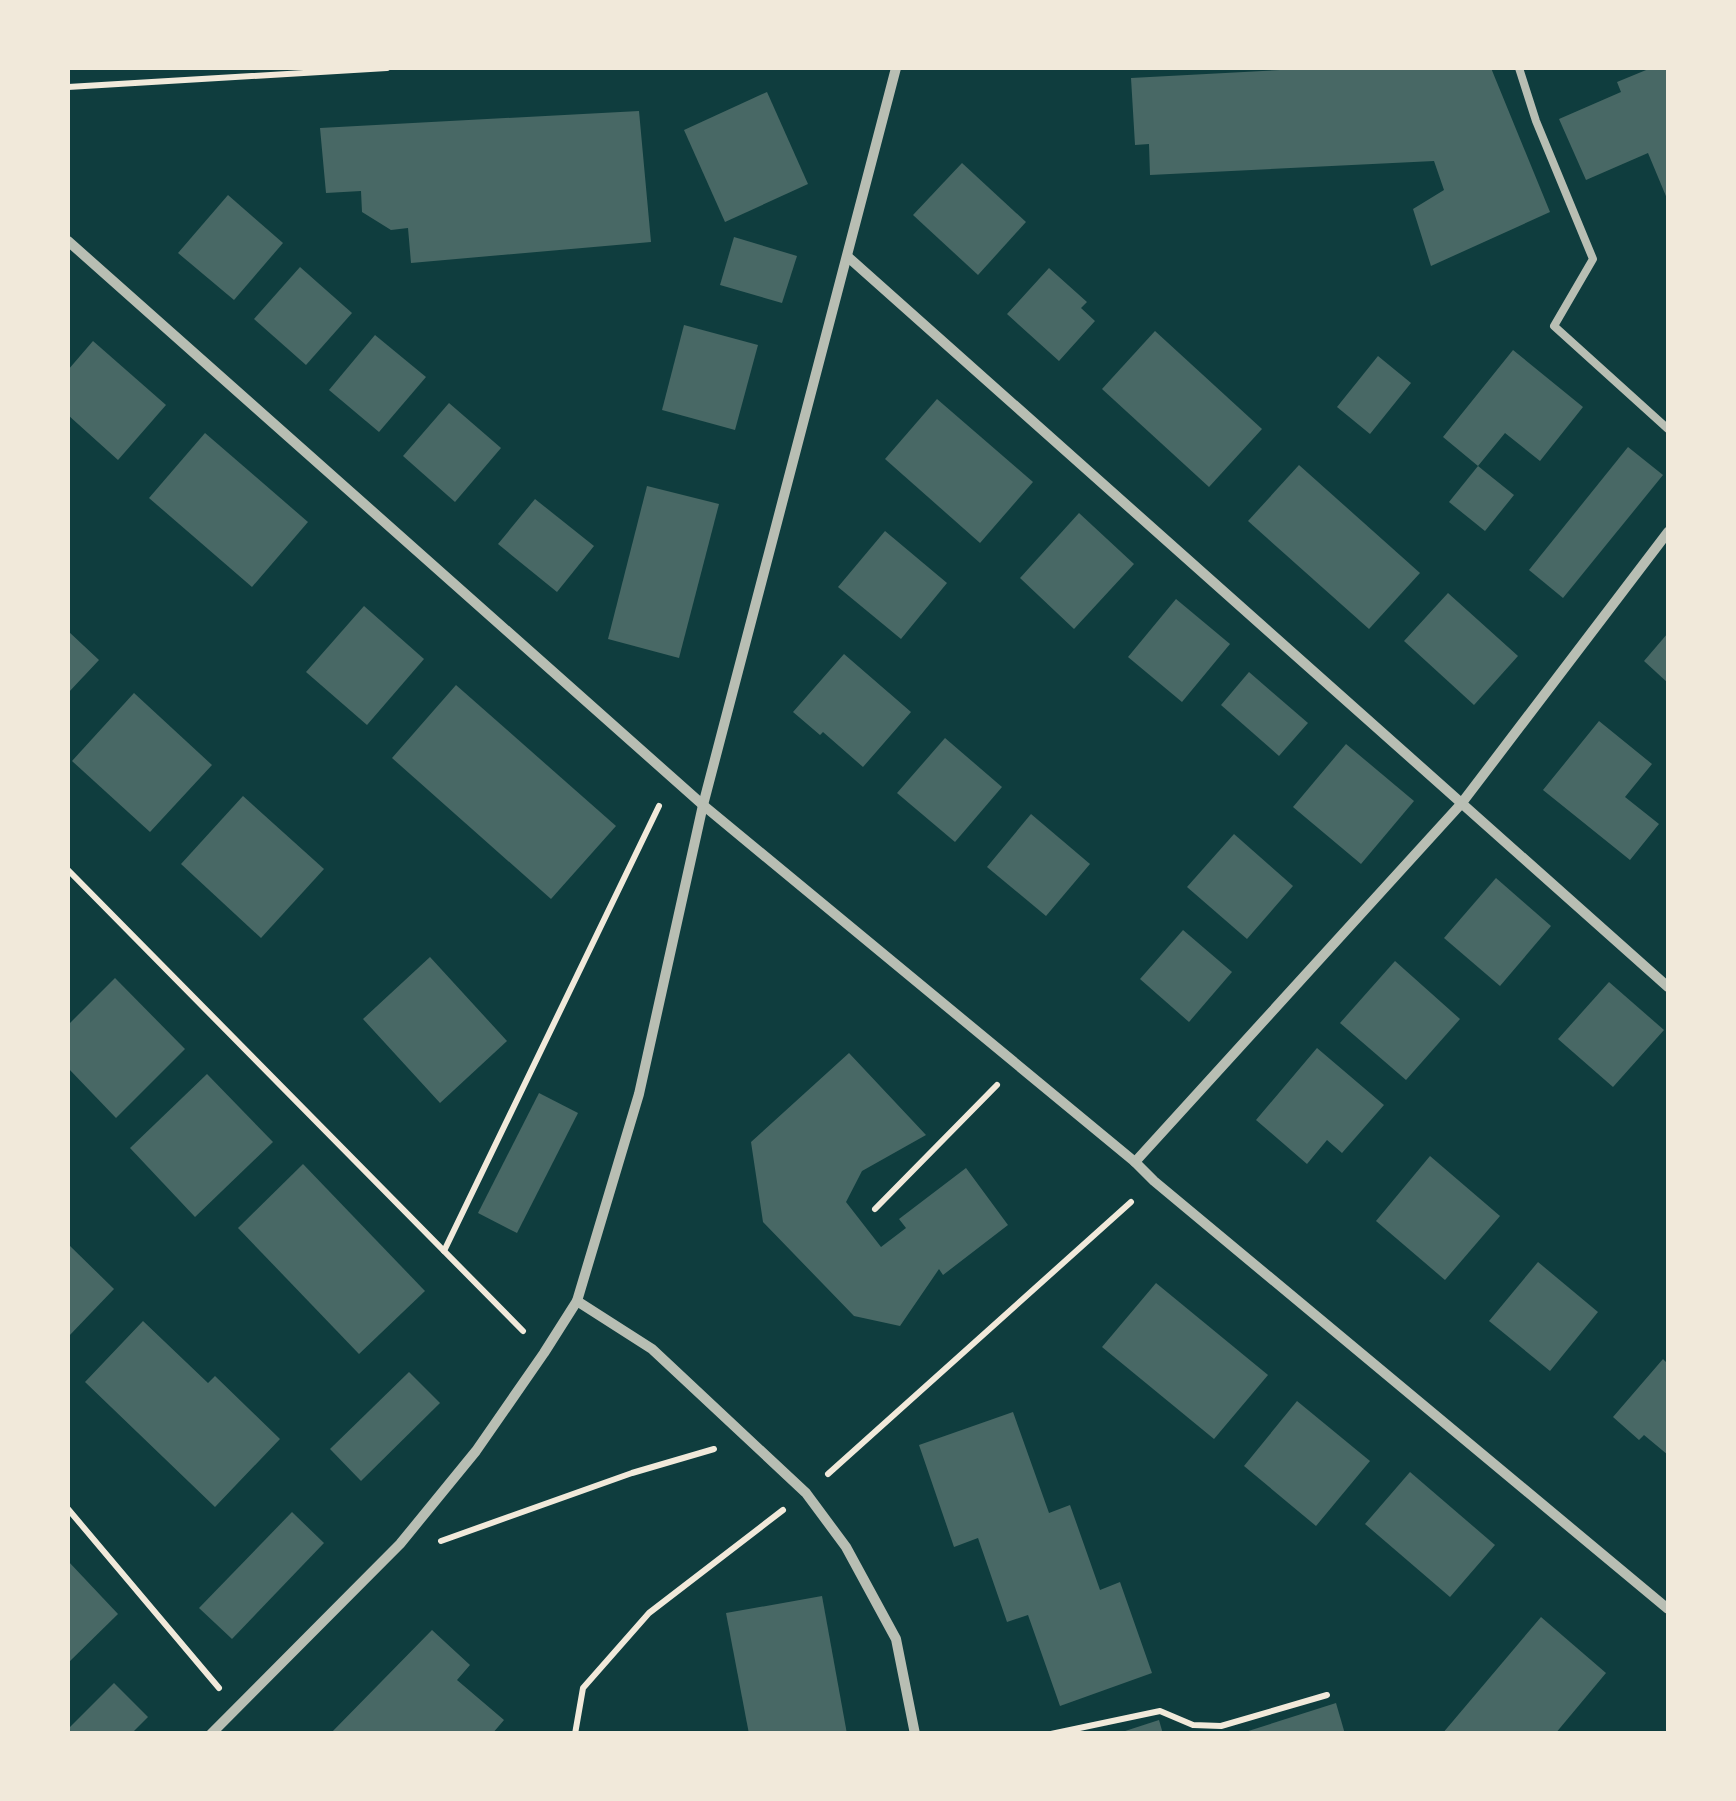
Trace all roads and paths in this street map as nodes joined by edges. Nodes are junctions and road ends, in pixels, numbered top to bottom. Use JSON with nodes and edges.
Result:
{"nodes":[{"id":1,"x":387,"y":68,"type":"edge"},
{"id":2,"x":896,"y":68,"type":"edge"},
{"id":3,"x":1519,"y":68,"type":"edge"},
{"id":4,"x":68,"y":87,"type":"edge"},
{"id":5,"x":68,"y":241,"type":"edge"},
{"id":6,"x":848,"y":257,"type":"junction"},
{"id":7,"x":1668,"y":428,"type":"edge"},
{"id":8,"x":1668,"y":532,"type":"edge"},
{"id":9,"x":672,"y":778,"type":"junction"},
{"id":10,"x":1461,"y":804,"type":"junction"},
{"id":11,"x":703,"y":805,"type":"junction"},
{"id":12,"x":68,"y":870,"type":"edge"},
{"id":13,"x":1668,"y":988,"type":"edge"},
{"id":14,"x":1016,"y":1065,"type":"junction"},
{"id":15,"x":1136,"y":1162,"type":"junction"},
{"id":16,"x":1154,"y":1181,"type":"junction"},
{"id":17,"x":875,"y":1208,"type":"dead end"},
{"id":18,"x":444,"y":1251,"type":"junction"},
{"id":19,"x":576,"y":1301,"type":"junction"},
{"id":20,"x":544,"y":1352,"type":"junction"},
{"id":21,"x":749,"y":1438,"type":"junction"},
{"id":22,"x":806,"y":1493,"type":"junction"},
{"id":23,"x":68,"y":1510,"type":"edge"},
{"id":24,"x":400,"y":1544,"type":"junction"},
{"id":25,"x":1668,"y":1609,"type":"edge"},
{"id":26,"x":1327,"y":1695,"type":"dead end"},
{"id":27,"x":236,"y":1708,"type":"junction"},
{"id":28,"x":211,"y":1734,"type":"edge"},
{"id":29,"x":575,"y":1734,"type":"edge"},
{"id":30,"x":915,"y":1734,"type":"edge"},
{"id":31,"x":1051,"y":1734,"type":"edge"}],
"edges":[{"from":1,"to":4,"type":"path"},
{"from":2,"to":6,"type":"street"},
{"from":3,"to":7,"type":"lane"},
{"from":5,"to":9,"type":"street"},
{"from":6,"to":10,"type":"street"},
{"from":6,"to":11,"type":"street"},
{"from":8,"to":10,"type":"street"},
{"from":9,"to":11,"type":"street"},
{"from":9,"to":18,"type":"path"},
{"from":10,"to":13,"type":"street"},
{"from":10,"to":15,"type":"street"},
{"from":11,"to":14,"type":"street"},
{"from":11,"to":19,"type":"street"},
{"from":12,"to":18,"type":"path"},
{"from":14,"to":15,"type":"street"},
{"from":14,"to":17,"type":"path"},
{"from":15,"to":16,"type":"street"},
{"from":16,"to":22,"type":"path"},
{"from":16,"to":25,"type":"street"},
{"from":18,"to":20,"type":"path"},
{"from":19,"to":20,"type":"street"},
{"from":19,"to":21,"type":"street"},
{"from":20,"to":24,"type":"street"},
{"from":21,"to":22,"type":"street"},
{"from":21,"to":24,"type":"path"},
{"from":22,"to":29,"type":"path"},
{"from":22,"to":30,"type":"street"},
{"from":23,"to":27,"type":"path"},
{"from":24,"to":27,"type":"street"},
{"from":26,"to":31,"type":"path"},
{"from":27,"to":28,"type":"street"}]}
